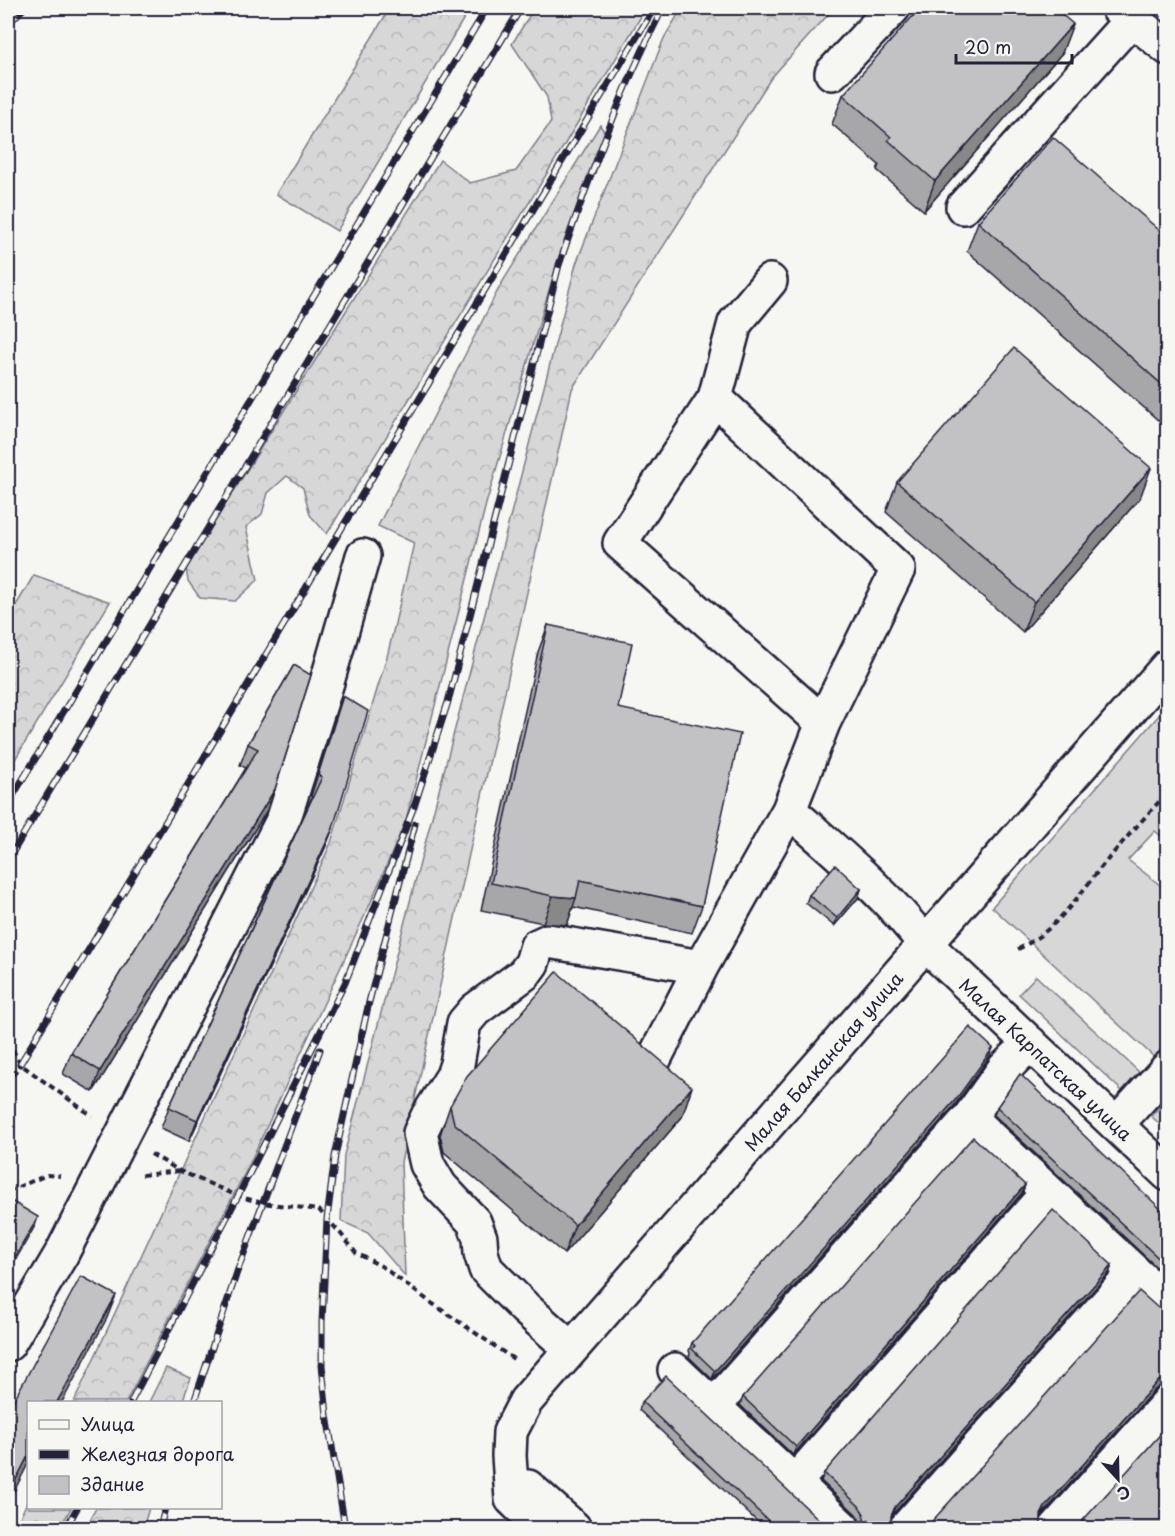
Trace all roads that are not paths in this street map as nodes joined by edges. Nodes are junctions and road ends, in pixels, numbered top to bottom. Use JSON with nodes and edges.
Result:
{"nodes":[{"id":1,"x":893,"y":8,"type":"edge"},
{"id":2,"x":1125,"y":13,"type":"edge"},
{"id":3,"x":1167,"y":48,"type":"edge"},
{"id":4,"x":832,"y":73,"type":"dead end"},
{"id":5,"x":963,"y":207,"type":"dead end"},
{"id":6,"x":770,"y":281,"type":"dead end"},
{"id":7,"x":715,"y":398,"type":"junction"},
{"id":8,"x":363,"y":556,"type":"dead end"},
{"id":9,"x":1167,"y":666,"type":"edge"},
{"id":10,"x":823,"y":723,"type":"junction"},
{"id":11,"x":789,"y":810,"type":"junction"},
{"id":12,"x":925,"y":944,"type":"junction"},
{"id":13,"x":701,"y":966,"type":"junction"},
{"id":14,"x":1030,"y":1043,"type":"junction"},
{"id":15,"x":652,"y":1063,"type":"edge"},
{"id":16,"x":1167,"y":1068,"type":"edge"},
{"id":17,"x":969,"y":1118,"type":"junction"},
{"id":18,"x":1116,"y":1125,"type":"junction"},
{"id":19,"x":1167,"y":1174,"type":"edge"},
{"id":20,"x":1048,"y":1192,"type":"junction"},
{"id":21,"x":1135,"y":1272,"type":"junction"},
{"id":22,"x":1167,"y":1303,"type":"edge"},
{"id":23,"x":8,"y":1344,"type":"edge"},
{"id":24,"x":571,"y":1349,"type":"junction"},
{"id":25,"x":675,"y":1370,"type":"dead end"},
{"id":26,"x":1167,"y":1403,"type":"edge"},
{"id":27,"x":713,"y":1407,"type":"junction"},
{"id":28,"x":510,"y":1469,"type":"junction"},
{"id":29,"x":795,"y":1482,"type":"junction"},
{"id":30,"x":542,"y":1528,"type":"edge"},
{"id":31,"x":574,"y":1528,"type":"edge"},
{"id":32,"x":843,"y":1528,"type":"edge"},
{"id":33,"x":906,"y":1528,"type":"edge"},
{"id":34,"x":1056,"y":1528,"type":"edge"}],
"edges":[{"from":1,"to":4,"type":"street"},
{"from":2,"to":3,"type":"street"},
{"from":2,"to":5,"type":"street"},
{"from":6,"to":7,"type":"street"},
{"from":7,"to":10,"type":"street"},
{"from":7,"to":10,"type":"street"},
{"from":8,"to":23,"type":"street"},
{"from":9,"to":12,"type":"street","name":"Малая Балканская улица"},
{"from":10,"to":11,"type":"street"},
{"from":11,"to":12,"type":"street","name":"Малая Карпатская улица"},
{"from":11,"to":13,"type":"street"},
{"from":12,"to":14,"type":"street","name":"Малая Карпатская улица"},
{"from":12,"to":24,"type":"street","name":"Малая Балканская улица"},
{"from":13,"to":15,"type":"street"},
{"from":13,"to":24,"type":"street"},
{"from":14,"to":17,"type":"street"},
{"from":14,"to":18,"type":"street","name":"Малая Карпатская улица"},
{"from":16,"to":18,"type":"street"},
{"from":17,"to":20,"type":"street"},
{"from":17,"to":27,"type":"street"},
{"from":18,"to":19,"type":"street","name":"Малая Карпатская улица"},
{"from":20,"to":21,"type":"street"},
{"from":20,"to":29,"type":"street"},
{"from":21,"to":22,"type":"street"},
{"from":21,"to":33,"type":"street"},
{"from":24,"to":28,"type":"street","name":"Малая Балканская улица"},
{"from":25,"to":27,"type":"street"},
{"from":26,"to":34,"type":"street"},
{"from":27,"to":29,"type":"street"},
{"from":28,"to":30,"type":"street","name":"Малая Балканская улица"},
{"from":28,"to":31,"type":"street"},
{"from":29,"to":32,"type":"street"}]}
